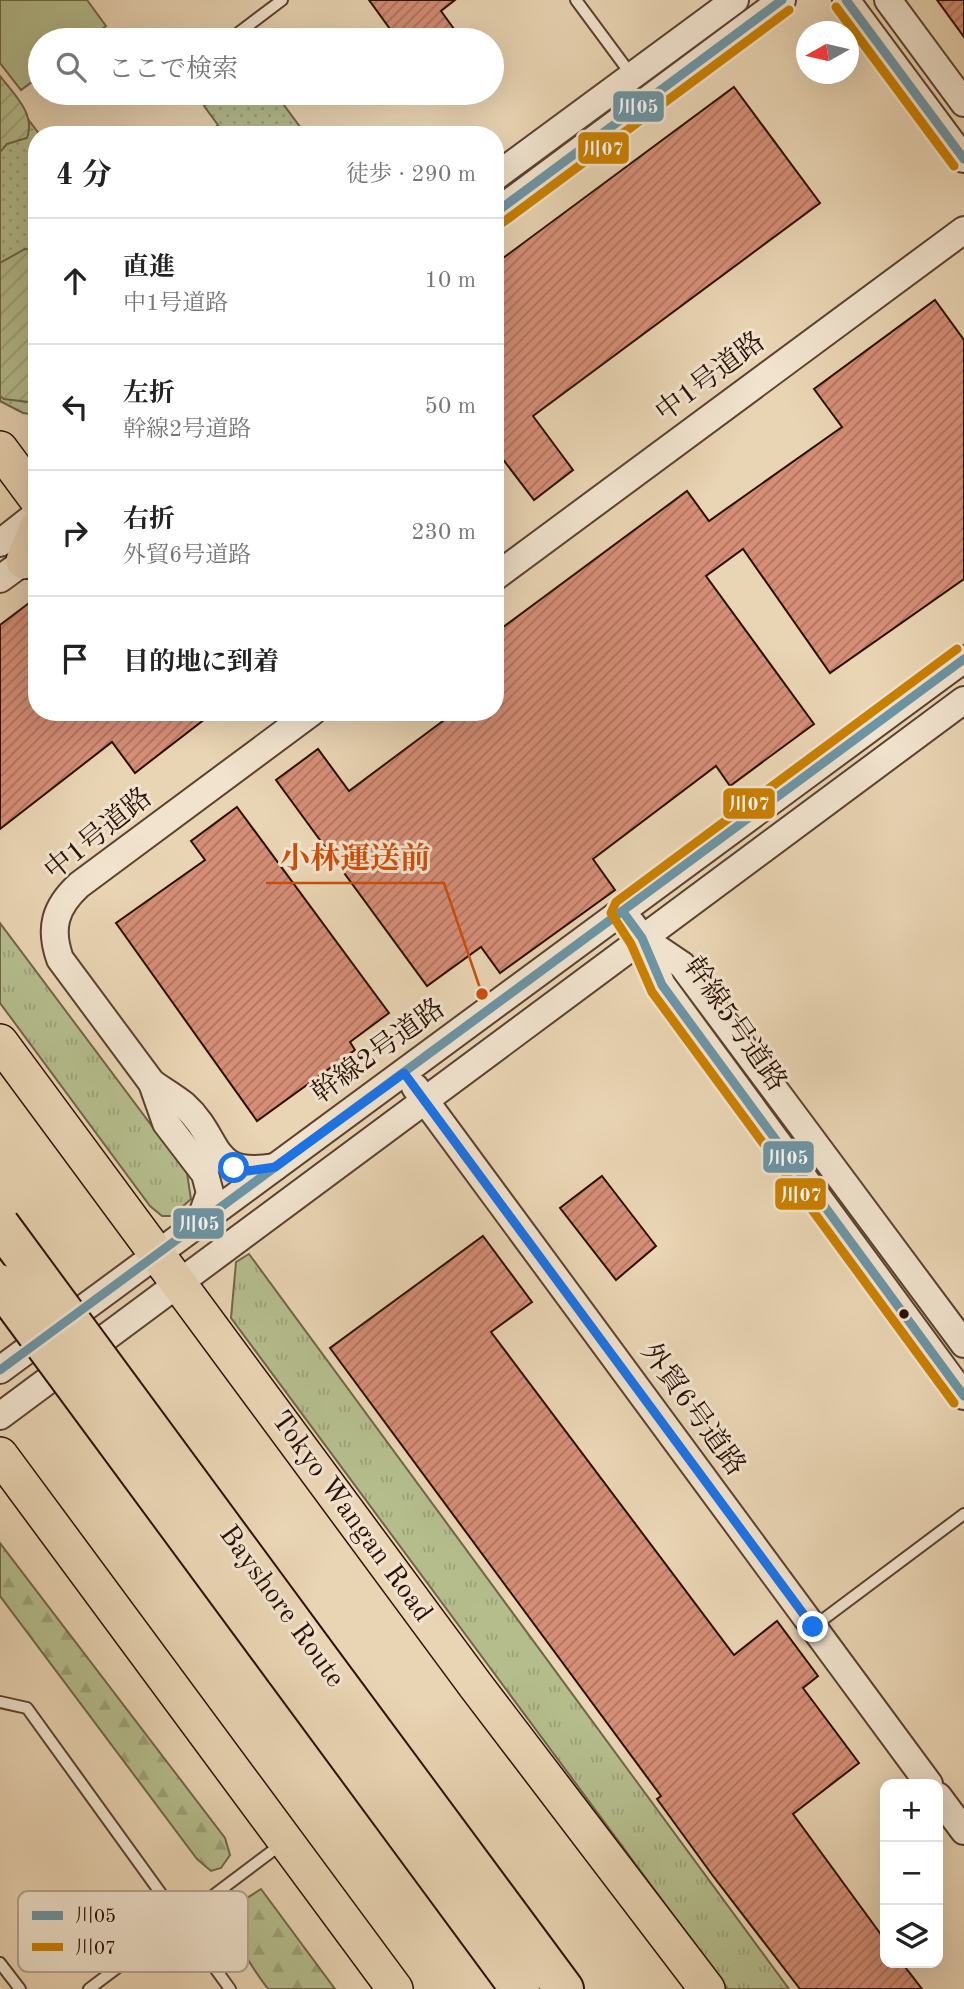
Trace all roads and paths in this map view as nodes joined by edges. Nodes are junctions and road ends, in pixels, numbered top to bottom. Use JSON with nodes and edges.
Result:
{"nodes":[{"id":1,"x":282,"y":0,"type":"edge"},
{"id":2,"x":576,"y":0,"type":"edge"},
{"id":3,"x":735,"y":0,"type":"edge"},
{"id":4,"x":782,"y":0,"type":"edge"},
{"id":5,"x":846,"y":0,"type":"edge"},
{"id":6,"x":887,"y":0,"type":"edge"},
{"id":7,"x":245,"y":28,"type":"edge"},
{"id":8,"x":633,"y":77,"type":"junction"},
{"id":9,"x":964,"y":103,"type":"edge"},
{"id":10,"x":964,"y":159,"type":"edge"},
{"id":11,"x":504,"y":170,"type":"edge"},
{"id":12,"x":504,"y":206,"type":"edge"},
{"id":13,"x":964,"y":230,"type":"edge"},
{"id":14,"x":0,"y":449,"type":"edge"},
{"id":15,"x":28,"y":487,"type":"edge"},
{"id":16,"x":28,"y":532,"type":"edge"},
{"id":17,"x":28,"y":541,"type":"edge"},
{"id":18,"x":15,"y":559,"type":"edge"},
{"id":19,"x":504,"y":570,"type":"edge"},
{"id":20,"x":964,"y":659,"type":"edge"},
{"id":21,"x":964,"y":701,"type":"edge"},
{"id":22,"x":300,"y":721,"type":"edge"},
{"id":23,"x":623,"y":912,"type":"junction"},
{"id":24,"x":642,"y":937,"type":"junction"},
{"id":25,"x":0,"y":1042,"type":"edge"},
{"id":26,"x":404,"y":1073,"type":"junction"},
{"id":27,"x":152,"y":1083,"type":"junction"},
{"id":28,"x":424,"y":1099,"type":"junction"},
{"id":29,"x":275,"y":1167,"type":"junction"},
{"id":30,"x":199,"y":1223,"type":"junction"},
{"id":31,"x":0,"y":1225,"type":"edge"},
{"id":32,"x":157,"y":1253,"type":"junction"},
{"id":33,"x":178,"y":1282,"type":"junction"},
{"id":34,"x":0,"y":1284,"type":"edge"},
{"id":35,"x":964,"y":1344,"type":"edge"},
{"id":36,"x":0,"y":1370,"type":"edge"},
{"id":37,"x":964,"y":1396,"type":"edge"},
{"id":38,"x":0,"y":1416,"type":"edge"},
{"id":39,"x":0,"y":1455,"type":"edge"},
{"id":40,"x":964,"y":1514,"type":"edge"},
{"id":41,"x":813,"y":1627,"type":"junction"},
{"id":42,"x":298,"y":1660,"type":"junction"},
{"id":43,"x":0,"y":1702,"type":"edge"},
{"id":44,"x":925,"y":1779,"type":"edge"},
{"id":45,"x":943,"y":1803,"type":"edge"},
{"id":46,"x":964,"y":1831,"type":"edge"},
{"id":47,"x":285,"y":1841,"type":"junction"},
{"id":48,"x":158,"y":1891,"type":"edge"},
{"id":49,"x":219,"y":1891,"type":"edge"},
{"id":50,"x":0,"y":1963,"type":"edge"},
{"id":51,"x":112,"y":1972,"type":"edge"},
{"id":52,"x":218,"y":1972,"type":"edge"},
{"id":53,"x":19,"y":1989,"type":"edge"},
{"id":54,"x":89,"y":1989,"type":"edge"},
{"id":55,"x":230,"y":1989,"type":"edge"},
{"id":56,"x":395,"y":1989,"type":"edge"},
{"id":57,"x":520,"y":1989,"type":"edge"},
{"id":58,"x":564,"y":1989,"type":"edge"},
{"id":59,"x":707,"y":1989,"type":"edge"}],
"edges":[{"from":1,"to":7,"type":"lane"},
{"from":2,"to":8,"type":"lane"},
{"from":3,"to":8,"type":"street"},
{"from":4,"to":12,"type":"street"},
{"from":5,"to":10,"type":"street"},
{"from":6,"to":9,"type":"street"},
{"from":8,"to":11,"type":"street"},
{"from":13,"to":19,"type":"street","name":"中1号道路"},
{"from":14,"to":15,"type":"highway"},
{"from":16,"to":18,"type":"street"},
{"from":17,"to":18,"type":"highway"},
{"from":20,"to":23,"type":"street","name":"幹線2号道路"},
{"from":21,"to":24,"type":"street"},
{"from":22,"to":27,"type":"street","name":"中1号道路"},
{"from":23,"to":24,"type":"street"},
{"from":23,"to":26,"type":"street","name":"幹線2号道路"},
{"from":24,"to":28,"type":"street"},
{"from":24,"to":35,"type":"street","name":"幹線5号道路"},
{"from":24,"to":37,"type":"street","name":"幹線5号道路"},
{"from":25,"to":32,"type":"highway","name":"Tokyo Wangan Road"},
{"from":26,"to":28,"type":"street","name":"外貿6号道路"},
{"from":26,"to":29,"type":"street","name":"幹線2号道路"},
{"from":27,"to":29,"type":"street","name":"中1号道路"},
{"from":27,"to":30,"type":"street","name":"中1号道路"},
{"from":28,"to":33,"type":"street"},
{"from":28,"to":41,"type":"street","name":"外貿6号道路"},
{"from":29,"to":30,"type":"street","name":"幹線2号道路"},
{"from":30,"to":32,"type":"street","name":"幹線2号道路"},
{"from":31,"to":42,"type":"highway","name":"Bayshore Route","bridge":true},
{"from":32,"to":33,"type":"highway","name":"Tokyo Wangan Road"},
{"from":32,"to":36,"type":"street","name":"幹線2号道路"},
{"from":33,"to":38,"type":"street"},
{"from":33,"to":59,"type":"highway","name":"Tokyo Wangan Road"},
{"from":34,"to":42,"type":"highway","name":"Bayshore Route","bridge":true},
{"from":39,"to":47,"type":"highway"},
{"from":40,"to":41,"type":"lane"},
{"from":41,"to":44,"type":"street","name":"外貿6号道路"},
{"from":42,"to":57,"type":"highway","name":"Bayshore Route"},
{"from":42,"to":58,"type":"highway","name":"Bayshore Route"},
{"from":43,"to":48,"type":"lane"},
{"from":45,"to":46,"type":"street"},
{"from":47,"to":49,"type":"lane"},
{"from":47,"to":56,"type":"highway"},
{"from":50,"to":53,"type":"lane"},
{"from":51,"to":54,"type":"lane"},
{"from":52,"to":55,"type":"lane"}]}
